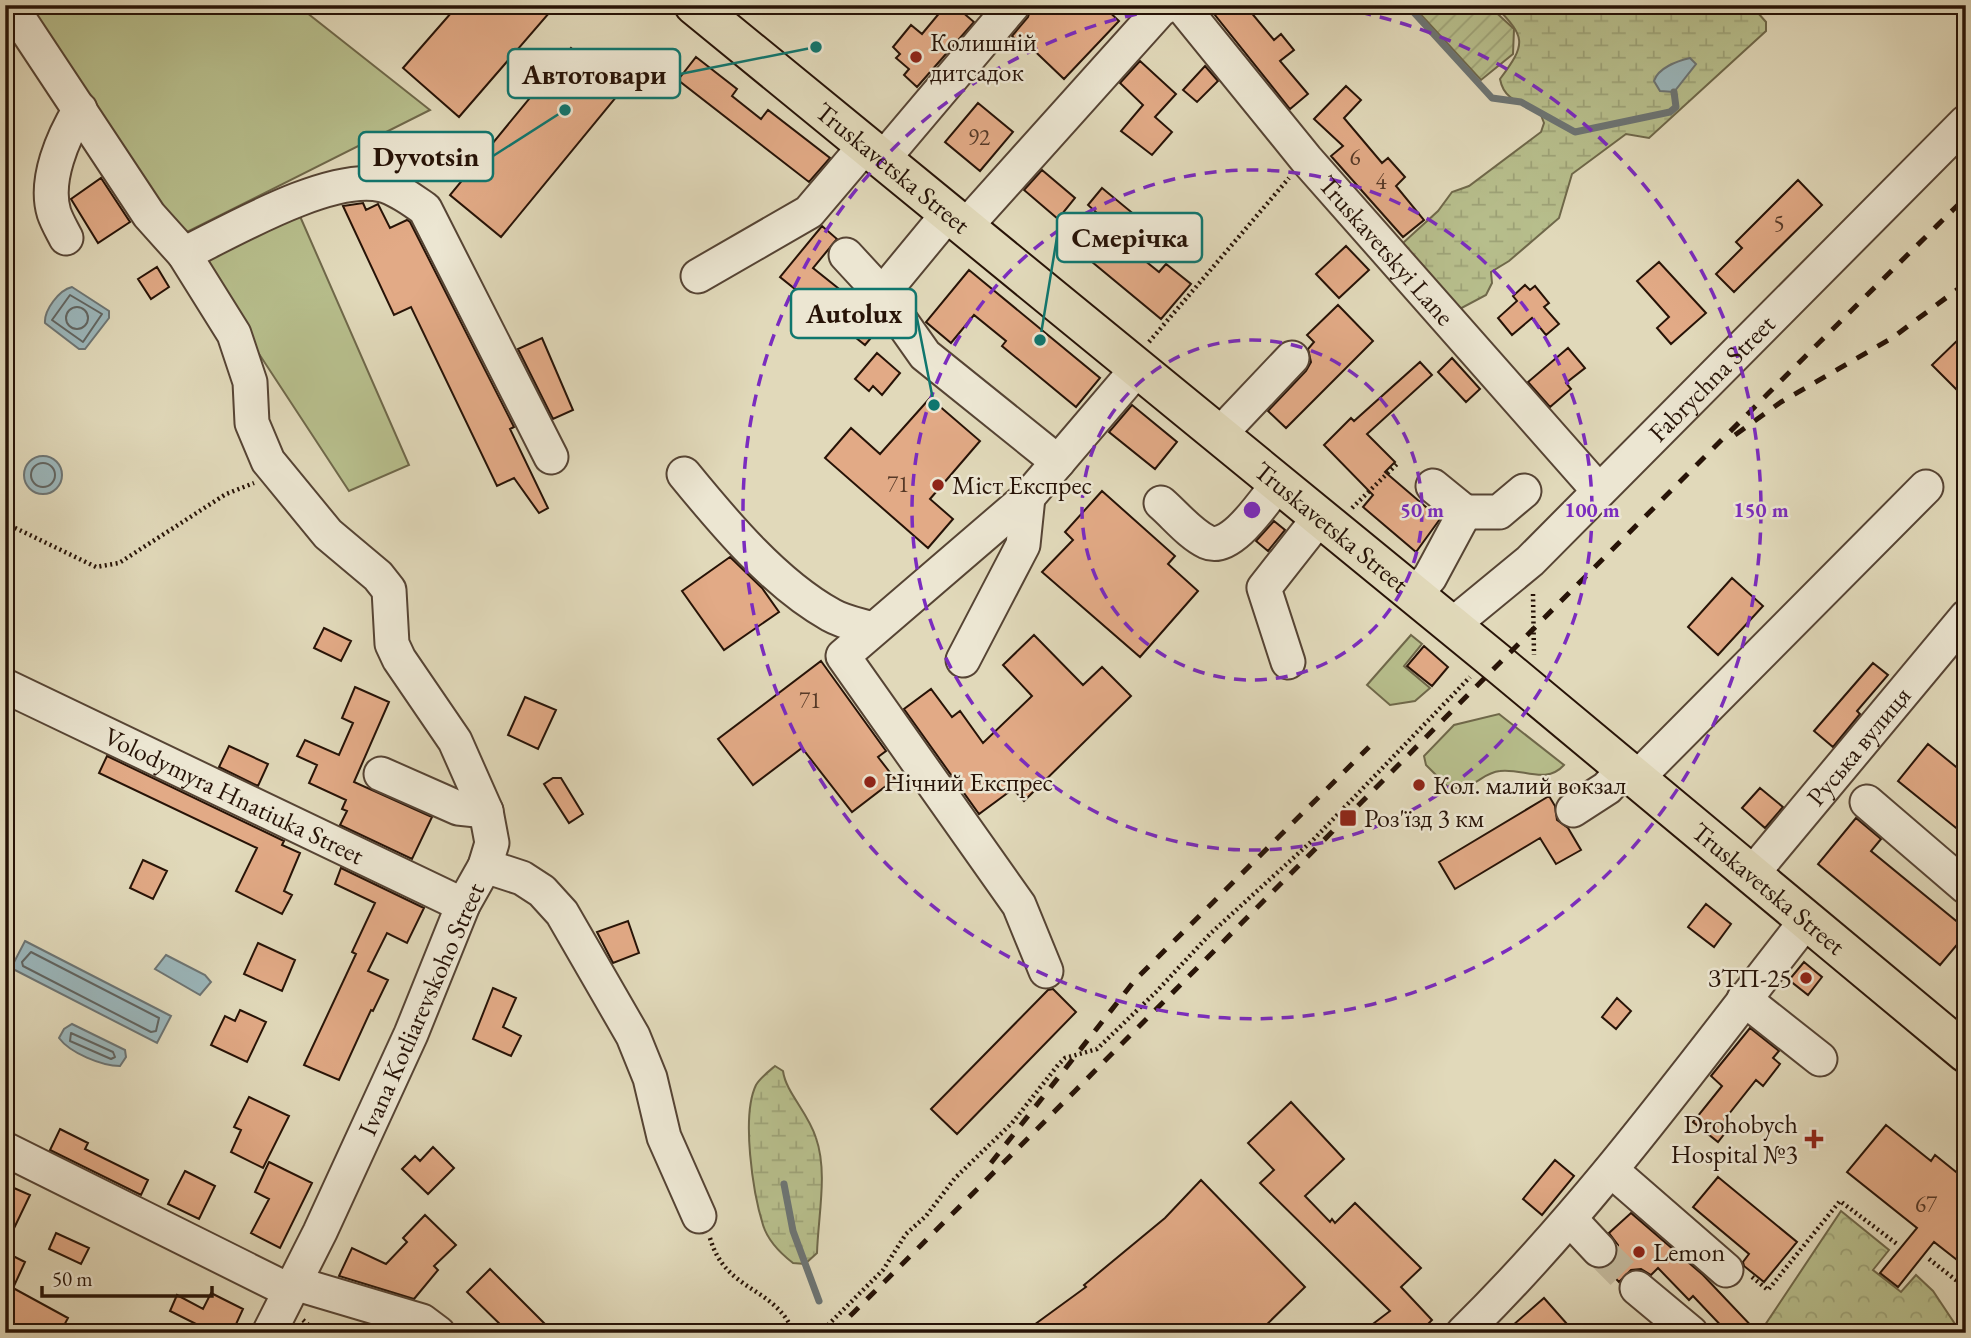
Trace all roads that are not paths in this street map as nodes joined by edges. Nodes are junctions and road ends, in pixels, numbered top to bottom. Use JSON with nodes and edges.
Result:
{"nodes":[{"id":1,"x":10,"y":5,"type":"edge"},
{"id":2,"x":694,"y":5,"type":"edge"},
{"id":3,"x":1013,"y":5,"type":"edge"},
{"id":4,"x":1168,"y":5,"type":"edge"},
{"id":5,"x":1181,"y":5,"type":"edge"},
{"id":6,"x":80,"y":109,"type":"junction"},
{"id":7,"x":1966,"y":122,"type":"edge"},
{"id":8,"x":873,"y":153,"type":"junction"},
{"id":9,"x":956,"y":221,"type":"junction"},
{"id":10,"x":66,"y":238,"type":"dead end"},
{"id":11,"x":184,"y":254,"type":"junction"},
{"id":12,"x":846,"y":255,"type":"dead end"},
{"id":13,"x":698,"y":276,"type":"dead end"},
{"id":14,"x":882,"y":294,"type":"junction"},
{"id":15,"x":1142,"y":356,"type":"junction"},
{"id":16,"x":1292,"y":358,"type":"dead end"},
{"id":17,"x":1219,"y":435,"type":"junction"},
{"id":18,"x":551,"y":457,"type":"dead end"},
{"id":19,"x":1058,"y":462,"type":"junction"},
{"id":20,"x":684,"y":474,"type":"dead end"},
{"id":21,"x":1278,"y":484,"type":"junction"},
{"id":22,"x":1433,"y":486,"type":"dead end"},
{"id":23,"x":1926,"y":487,"type":"dead end"},
{"id":24,"x":1524,"y":491,"type":"dead end"},
{"id":25,"x":1599,"y":491,"type":"junction"},
{"id":26,"x":1028,"y":497,"type":"junction"},
{"id":27,"x":1161,"y":503,"type":"dead end"},
{"id":28,"x":1465,"y":512,"type":"junction"},
{"id":29,"x":1334,"y":514,"type":"junction"},
{"id":30,"x":1414,"y":596,"type":"junction"},
{"id":31,"x":1966,"y":618,"type":"edge"},
{"id":32,"x":1451,"y":625,"type":"junction"},
{"id":33,"x":872,"y":629,"type":"junction"},
{"id":34,"x":963,"y":660,"type":"dead end"},
{"id":35,"x":1289,"y":662,"type":"dead end"},
{"id":36,"x":5,"y":686,"type":"edge"},
{"id":37,"x":1631,"y":773,"type":"junction"},
{"id":38,"x":381,"y":774,"type":"dead end"},
{"id":39,"x":1867,"y":802,"type":"dead end"},
{"id":40,"x":1573,"y":810,"type":"dead end"},
{"id":41,"x":486,"y":811,"type":"junction"},
{"id":42,"x":485,"y":866,"type":"junction"},
{"id":43,"x":1751,"y":875,"type":"junction"},
{"id":44,"x":1966,"y":887,"type":"edge"},
{"id":45,"x":463,"y":905,"type":"junction"},
{"id":46,"x":1806,"y":921,"type":"junction"},
{"id":47,"x":1046,"y":971,"type":"dead end"},
{"id":48,"x":1744,"y":999,"type":"junction"},
{"id":49,"x":1966,"y":1053,"type":"edge"},
{"id":50,"x":1820,"y":1059,"type":"dead end"},
{"id":51,"x":5,"y":1149,"type":"edge"},
{"id":52,"x":1611,"y":1170,"type":"junction"},
{"id":53,"x":699,"y":1216,"type":"road end"},
{"id":54,"x":1570,"y":1219,"type":"junction"},
{"id":55,"x":1599,"y":1250,"type":"tunnel mouth"},
{"id":56,"x":1738,"y":1273,"type":"road end"},
{"id":57,"x":292,"y":1287,"type":"junction"},
{"id":58,"x":1637,"y":1288,"type":"tunnel mouth"},
{"id":59,"x":269,"y":1333,"type":"edge"},
{"id":60,"x":438,"y":1333,"type":"edge"},
{"id":61,"x":1463,"y":1333,"type":"edge"},
{"id":62,"x":1691,"y":1333,"type":"edge"}],
"edges":[{"from":1,"to":6,"type":"street","name":"Ivana Kotliarevskoho Street"},
{"from":2,"to":8,"type":"main road","name":"Truskavetska Street"},
{"from":3,"to":8,"type":"street"},
{"from":4,"to":9,"type":"street"},
{"from":5,"to":25,"type":"street","name":"Truskavetskyi Lane"},
{"from":6,"to":10,"type":"street"},
{"from":6,"to":11,"type":"street","name":"Ivana Kotliarevskoho Street"},
{"from":7,"to":25,"type":"street","name":"Fabrychna Street"},
{"from":8,"to":9,"type":"main road","name":"Truskavetska Street"},
{"from":8,"to":13,"type":"street"},
{"from":9,"to":14,"type":"street"},
{"from":9,"to":15,"type":"main road","name":"Truskavetska Street"},
{"from":11,"to":18,"type":"street"},
{"from":11,"to":41,"type":"street","name":"Ivana Kotliarevskoho Street"},
{"from":12,"to":14,"type":"street"},
{"from":14,"to":19,"type":"street"},
{"from":15,"to":17,"type":"main road","name":"Truskavetska Street"},
{"from":15,"to":19,"type":"street"},
{"from":16,"to":17,"type":"street"},
{"from":17,"to":21,"type":"main road","name":"Truskavetska Street"},
{"from":19,"to":26,"type":"street"},
{"from":20,"to":33,"type":"street"},
{"from":21,"to":27,"type":"street"},
{"from":21,"to":29,"type":"main road","name":"Truskavetska Street"},
{"from":22,"to":28,"type":"street"},
{"from":23,"to":37,"type":"street"},
{"from":24,"to":28,"type":"street"},
{"from":25,"to":32,"type":"street","name":"Fabrychna Street"},
{"from":26,"to":33,"type":"street"},
{"from":26,"to":34,"type":"street"},
{"from":28,"to":30,"type":"street"},
{"from":29,"to":30,"type":"main road","name":"Truskavetska Street"},
{"from":29,"to":35,"type":"street"},
{"from":30,"to":32,"type":"main road","name":"Truskavetska Street"},
{"from":31,"to":43,"type":"street","name":"Руська вулиця"},
{"from":32,"to":37,"type":"main road","name":"Truskavetska Street"},
{"from":33,"to":47,"type":"street"},
{"from":36,"to":45,"type":"street","name":"Volodymyra Hnatiuka Street"},
{"from":37,"to":40,"type":"street"},
{"from":37,"to":43,"type":"main road","name":"Truskavetska Street"},
{"from":38,"to":41,"type":"street"},
{"from":39,"to":44,"type":"street"},
{"from":41,"to":42,"type":"street","name":"Ivana Kotliarevskoho Street"},
{"from":42,"to":45,"type":"street","name":"Ivana Kotliarevskoho Street"},
{"from":42,"to":53,"type":"street"},
{"from":43,"to":46,"type":"main road","name":"Truskavetska Street"},
{"from":45,"to":57,"type":"street","name":"Ivana Kotliarevskoho Street"},
{"from":46,"to":48,"type":"street"},
{"from":46,"to":49,"type":"main road","name":"Truskavetska Street"},
{"from":48,"to":50,"type":"street"},
{"from":48,"to":52,"type":"street"},
{"from":51,"to":57,"type":"street"},
{"from":52,"to":54,"type":"street"},
{"from":52,"to":56,"type":"street"},
{"from":54,"to":55,"type":"street"},
{"from":54,"to":61,"type":"street"},
{"from":57,"to":59,"type":"street","name":"Ivana Kotliarevskoho Street"},
{"from":57,"to":60,"type":"street"},
{"from":58,"to":62,"type":"street"}]}
